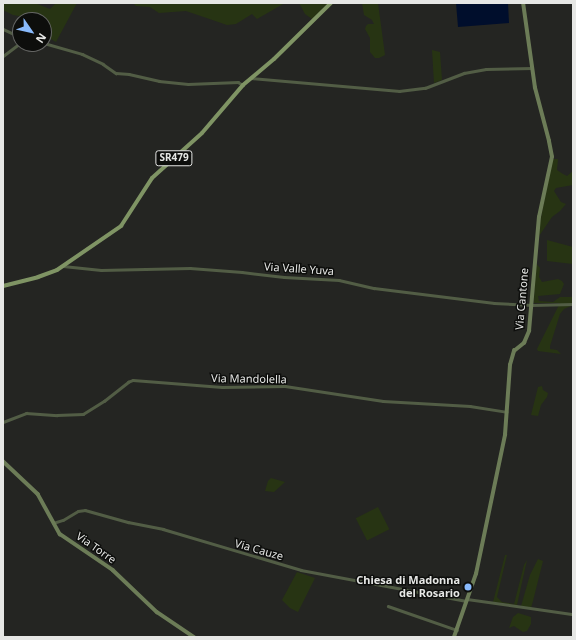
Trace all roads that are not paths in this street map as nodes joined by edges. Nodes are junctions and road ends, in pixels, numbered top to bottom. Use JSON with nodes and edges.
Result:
{"nodes":[{"id":1,"x":331,"y":3,"type":"edge"},
{"id":2,"x":523,"y":3,"type":"edge"},
{"id":3,"x":52,"y":45,"type":"edge"},
{"id":4,"x":12,"y":49,"type":"edge"},
{"id":5,"x":3,"y":56,"type":"edge"},
{"id":6,"x":532,"y":68,"type":"junction"},
{"id":7,"x":251,"y":78,"type":"junction"},
{"id":8,"x":243,"y":85,"type":"junction"},
{"id":9,"x":63,"y":266,"type":"junction"},
{"id":10,"x":3,"y":286,"type":"edge"},
{"id":11,"x":573,"y":304,"type":"edge"},
{"id":12,"x":532,"y":305,"type":"junction"},
{"id":13,"x":507,"y":412,"type":"junction"},
{"id":14,"x":3,"y":422,"type":"edge"},
{"id":15,"x":3,"y":461,"type":"edge"},
{"id":16,"x":53,"y":523,"type":"junction"},
{"id":17,"x":467,"y":600,"type":"junction"},
{"id":18,"x":388,"y":606,"type":"dead end"},
{"id":19,"x":573,"y":614,"type":"edge"},
{"id":20,"x":457,"y":630,"type":"junction"},
{"id":21,"x":194,"y":637,"type":"edge"},
{"id":22,"x":454,"y":637,"type":"edge"}],
"edges":[{"from":1,"to":7,"type":"main road","number":"SR479"},
{"from":2,"to":6,"type":"main road","name":"Via Cantone"},
{"from":3,"to":8,"type":"street"},
{"from":4,"to":5,"type":"street"},
{"from":6,"to":7,"type":"street"},
{"from":6,"to":12,"type":"main road","name":"Via Cantone"},
{"from":7,"to":8,"type":"main road","number":"SR479"},
{"from":8,"to":9,"type":"main road","number":"SR479"},
{"from":9,"to":10,"type":"main road","number":"SR479"},
{"from":9,"to":12,"type":"street","name":"Via Valle Yuva"},
{"from":11,"to":12,"type":"street","name":"Via Valle Yuva"},
{"from":12,"to":13,"type":"main road","name":"Via Cantone"},
{"from":13,"to":14,"type":"street","name":"Via Mandolella"},
{"from":13,"to":17,"type":"main road","name":"Via Cantone"},
{"from":15,"to":16,"type":"main road","name":"Via Torre"},
{"from":16,"to":17,"type":"street","name":"Via Cauze"},
{"from":16,"to":21,"type":"main road","name":"Via Torre"},
{"from":17,"to":19,"type":"street","name":"Via Cauze"},
{"from":17,"to":20,"type":"main road","name":"Via Cantone"},
{"from":18,"to":20,"type":"street"},
{"from":20,"to":22,"type":"main road","name":"Via Cantone"}]}
